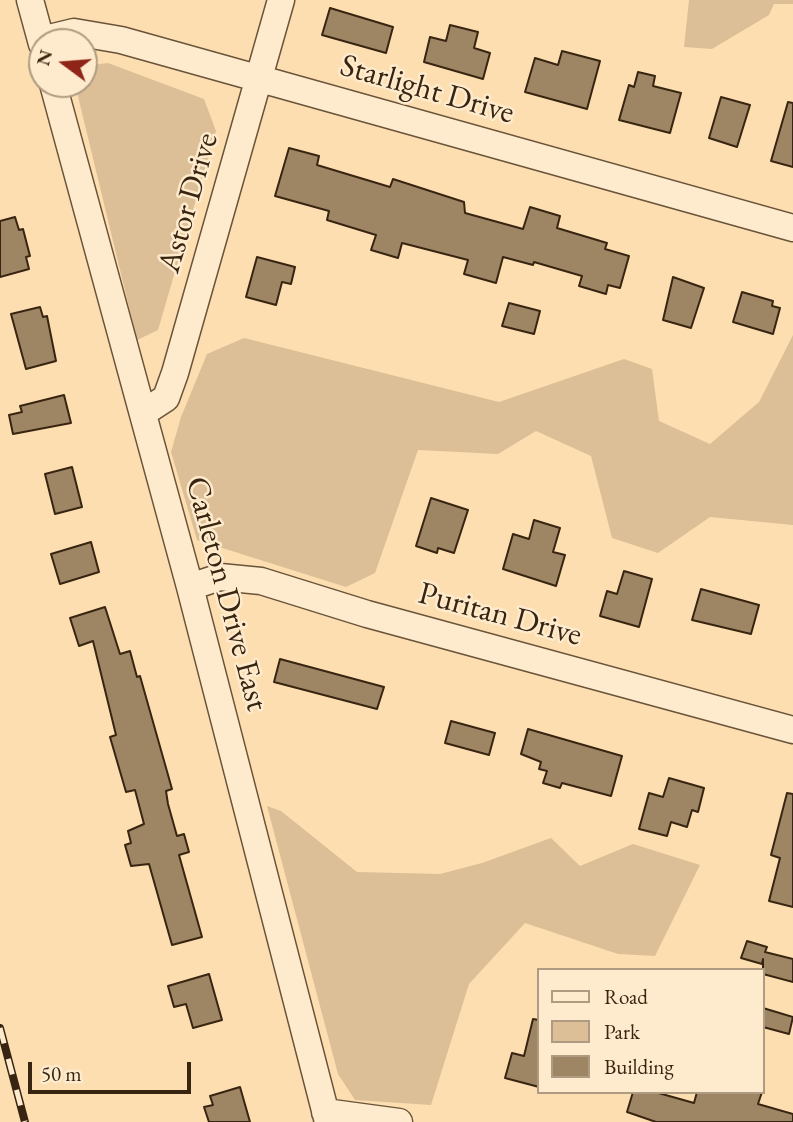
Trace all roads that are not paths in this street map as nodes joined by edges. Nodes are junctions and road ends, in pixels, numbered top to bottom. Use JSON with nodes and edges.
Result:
{"nodes":[{"id":1,"x":30,"y":0,"type":"edge"},
{"id":2,"x":281,"y":0,"type":"edge"},
{"id":3,"x":37,"y":28,"type":"edge"},
{"id":4,"x":98,"y":36,"type":"edge"},
{"id":5,"x":260,"y":78,"type":"junction"},
{"id":6,"x":57,"y":98,"type":"edge"},
{"id":7,"x":793,"y":228,"type":"edge"},
{"id":8,"x":143,"y":413,"type":"junction"},
{"id":9,"x":190,"y":587,"type":"junction"},
{"id":10,"x":793,"y":730,"type":"edge"},
{"id":11,"x":327,"y":1117,"type":"edge"},
{"id":12,"x":399,"y":1122,"type":"edge"}],
"edges":[{"from":1,"to":3,"type":"street"},
{"from":2,"to":5,"type":"street","name":"Astor Drive"},
{"from":4,"to":5,"type":"street","name":"Starlight Drive"},
{"from":5,"to":7,"type":"street","name":"Starlight Drive"},
{"from":5,"to":8,"type":"street","name":"Astor Drive"},
{"from":6,"to":8,"type":"street","name":"Carleton Drive East"},
{"from":8,"to":9,"type":"street","name":"Carleton Drive East"},
{"from":9,"to":10,"type":"street","name":"Puritan Drive"},
{"from":9,"to":11,"type":"street","name":"Carleton Drive East"},
{"from":11,"to":12,"type":"street"}]}
